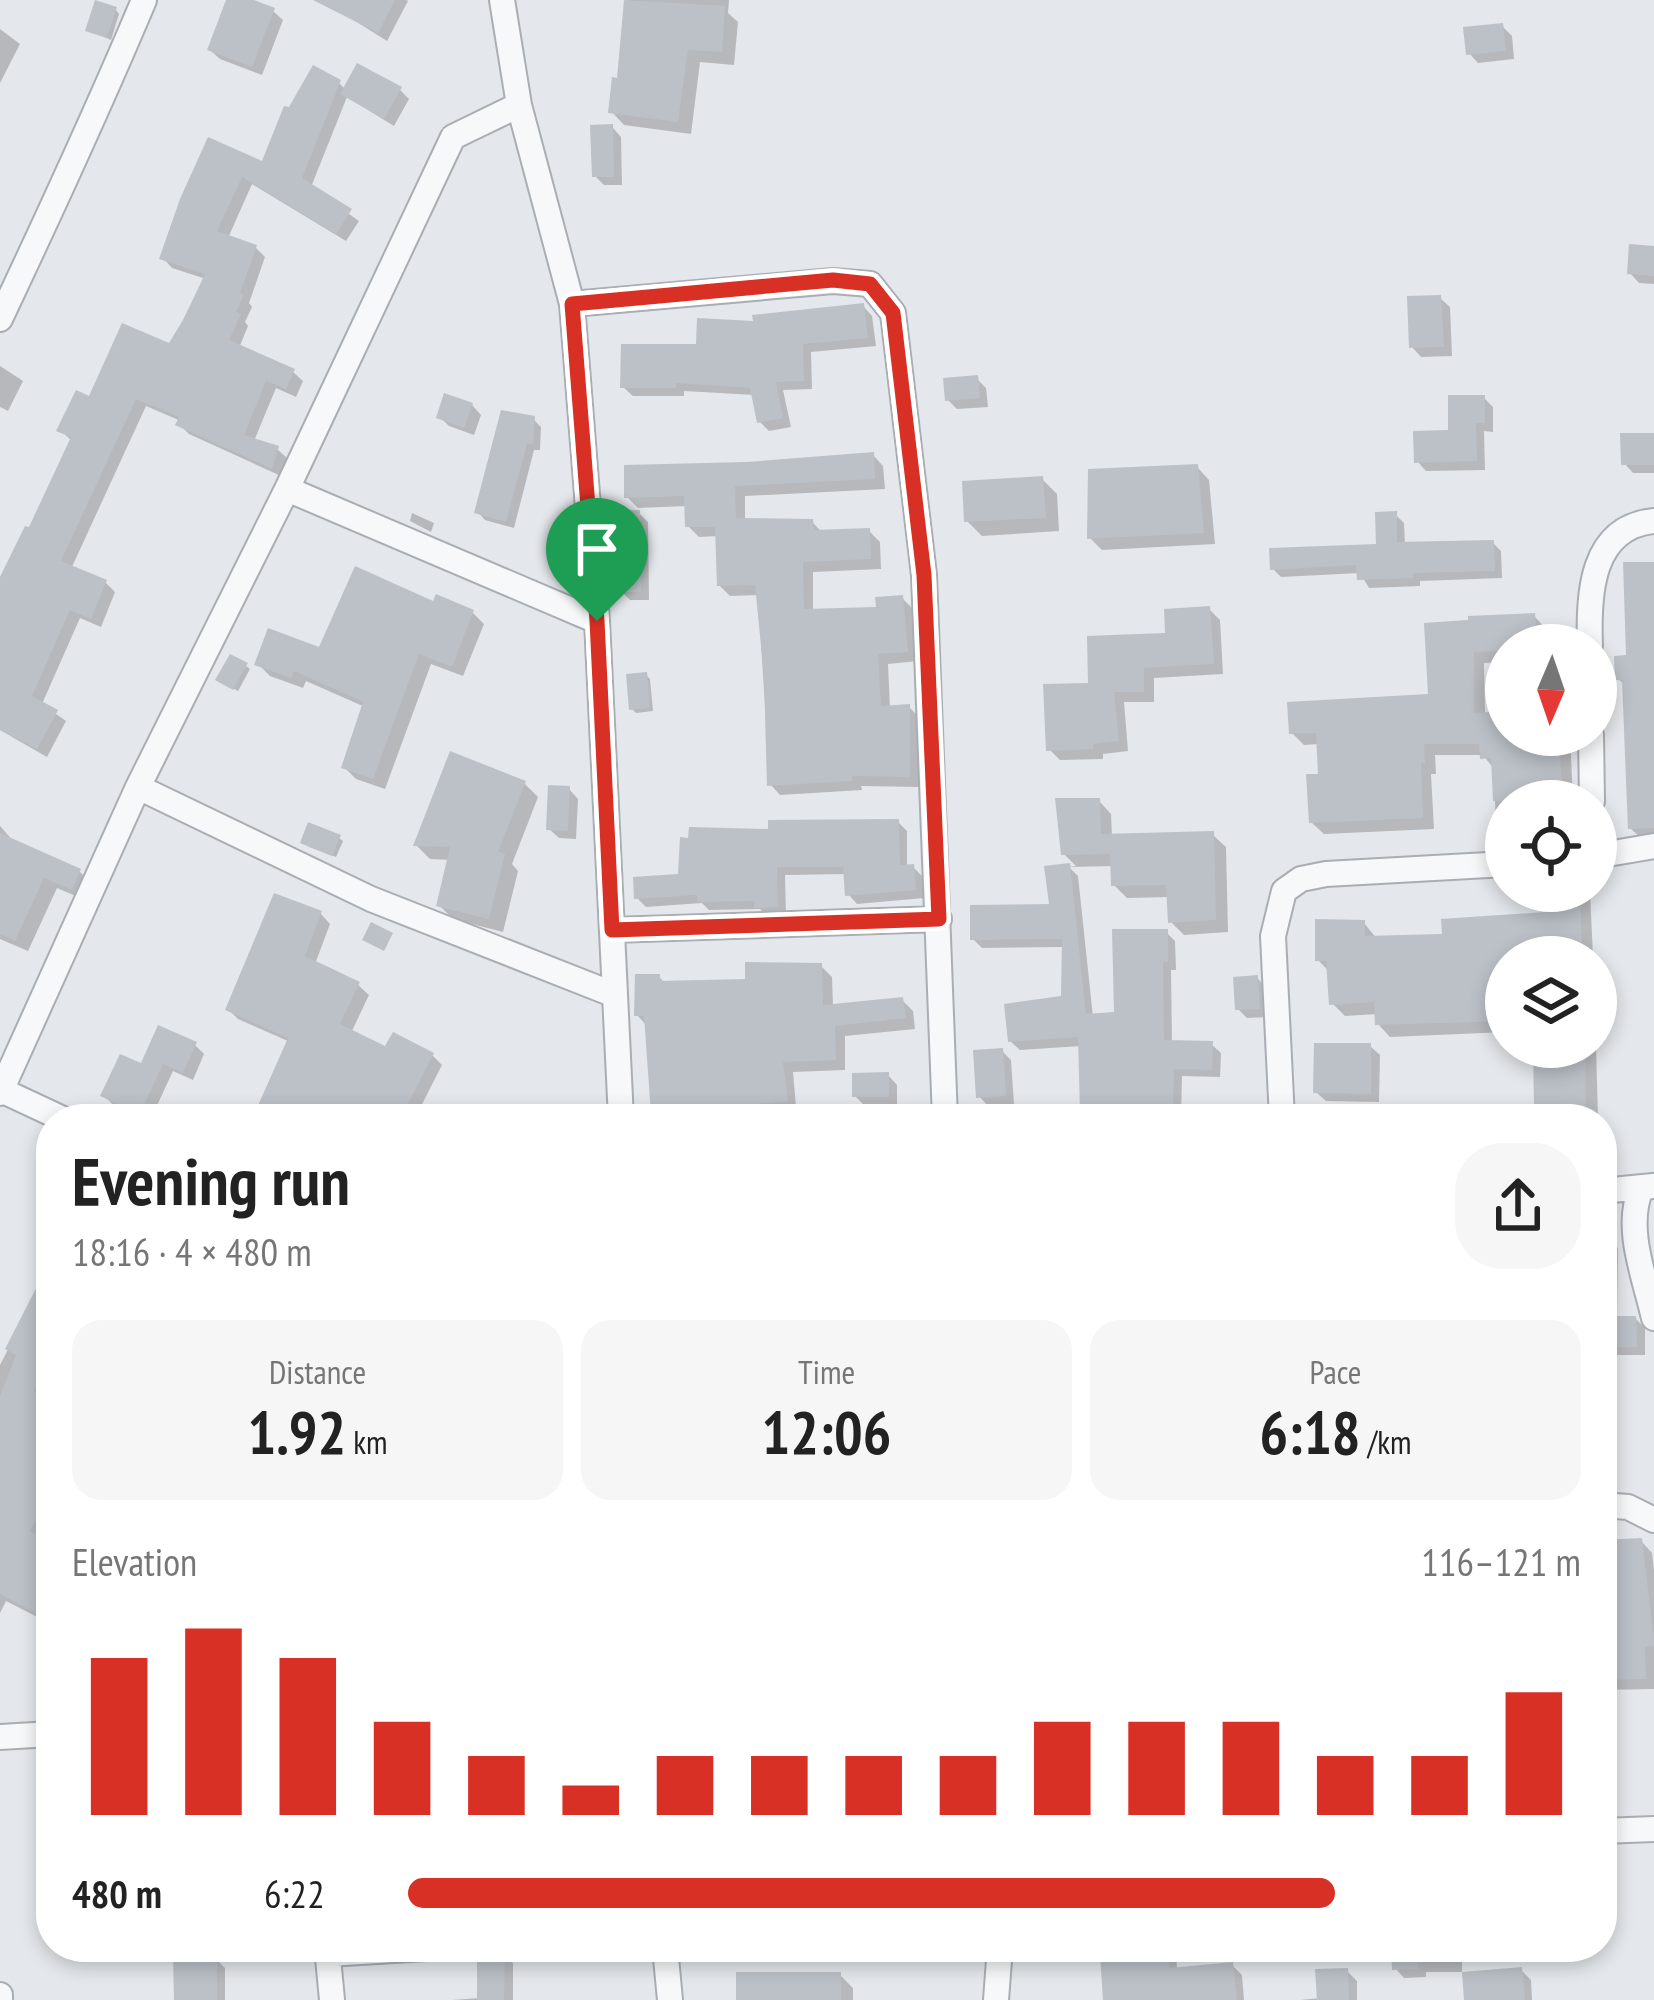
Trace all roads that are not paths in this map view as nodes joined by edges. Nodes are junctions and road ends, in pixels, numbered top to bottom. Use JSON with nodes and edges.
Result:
{"nodes":[{"id":1,"x":145,"y":0,"type":"edge"},
{"id":2,"x":502,"y":0,"type":"edge"},
{"id":3,"x":519,"y":105,"type":"junction"},
{"id":4,"x":572,"y":304,"type":"junction"},
{"id":5,"x":0,"y":319,"type":"edge"},
{"id":6,"x":287,"y":490,"type":"junction"},
{"id":7,"x":1654,"y":520,"type":"edge"},
{"id":8,"x":597,"y":621,"type":"junction"},
{"id":9,"x":1589,"y":624,"type":"edge"},
{"id":10,"x":138,"y":787,"type":"junction"},
{"id":11,"x":1654,"y":846,"type":"edge"},
{"id":12,"x":1617,"y":852,"type":"edge"},
{"id":13,"x":1485,"y":865,"type":"edge"},
{"id":14,"x":939,"y":919,"type":"junction"},
{"id":15,"x":612,"y":930,"type":"junction"},
{"id":16,"x":615,"y":995,"type":"junction"},
{"id":17,"x":1,"y":1091,"type":"edge"},
{"id":18,"x":620,"y":1104,"type":"edge"},
{"id":19,"x":945,"y":1104,"type":"edge"},
{"id":20,"x":1281,"y":1104,"type":"edge"},
{"id":21,"x":36,"y":1107,"type":"edge"},
{"id":22,"x":1647,"y":1187,"type":"edge"},
{"id":23,"x":1617,"y":1190,"type":"edge"},
{"id":24,"x":1654,"y":1318,"type":"edge"},
{"id":25,"x":1617,"y":1506,"type":"edge"},
{"id":26,"x":1654,"y":1520,"type":"edge"},
{"id":27,"x":36,"y":1735,"type":"edge"},
{"id":28,"x":0,"y":1737,"type":"edge"},
{"id":29,"x":1654,"y":1829,"type":"edge"},
{"id":30,"x":1617,"y":1830,"type":"edge"},
{"id":31,"x":328,"y":1962,"type":"edge"},
{"id":32,"x":666,"y":1962,"type":"edge"},
{"id":33,"x":999,"y":1962,"type":"edge"},
{"id":34,"x":332,"y":2000,"type":"edge"},
{"id":35,"x":670,"y":2000,"type":"edge"},
{"id":36,"x":997,"y":2000,"type":"edge"}],
"edges":[{"from":1,"to":5,"type":"street"},
{"from":2,"to":3,"type":"street"},
{"from":3,"to":4,"type":"street"},
{"from":3,"to":6,"type":"street"},
{"from":4,"to":8,"type":"street"},
{"from":4,"to":14,"type":"street"},
{"from":6,"to":8,"type":"street"},
{"from":6,"to":10,"type":"street"},
{"from":7,"to":9,"type":"street"},
{"from":8,"to":15,"type":"street"},
{"from":10,"to":16,"type":"street"},
{"from":10,"to":17,"type":"street"},
{"from":11,"to":12,"type":"street"},
{"from":13,"to":20,"type":"street"},
{"from":14,"to":15,"type":"street"},
{"from":14,"to":19,"type":"street"},
{"from":15,"to":16,"type":"street"},
{"from":16,"to":18,"type":"street"},
{"from":17,"to":21,"type":"street"},
{"from":22,"to":23,"type":"street"},
{"from":22,"to":24,"type":"street"},
{"from":25,"to":26,"type":"street"},
{"from":27,"to":28,"type":"street"},
{"from":29,"to":30,"type":"street"},
{"from":31,"to":34,"type":"street"},
{"from":32,"to":35,"type":"street"},
{"from":33,"to":36,"type":"street"}]}
